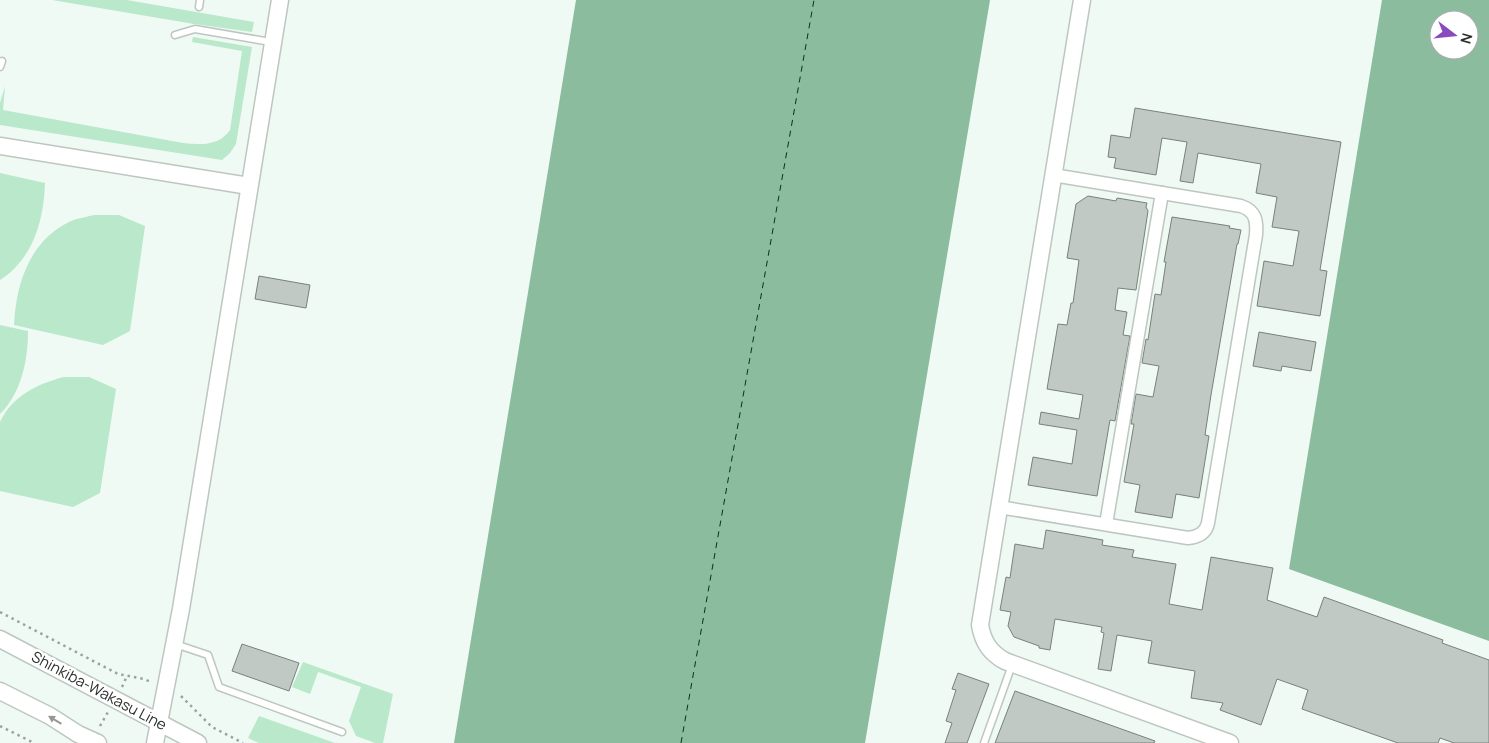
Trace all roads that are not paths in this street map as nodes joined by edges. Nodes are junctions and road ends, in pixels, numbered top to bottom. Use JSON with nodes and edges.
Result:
{"nodes":[{"id":1,"x":280,"y":0,"type":"edge"},
{"id":2,"x":1082,"y":0,"type":"edge"},
{"id":3,"x":175,"y":35,"type":"dead end"},
{"id":4,"x":273,"y":43,"type":"junction"},
{"id":5,"x":0,"y":146,"type":"edge"},
{"id":6,"x":1053,"y":175,"type":"junction"},
{"id":7,"x":249,"y":186,"type":"junction"},
{"id":8,"x":1162,"y":193,"type":"junction"},
{"id":9,"x":999,"y":507,"type":"junction"},
{"id":10,"x":1106,"y":524,"type":"junction"},
{"id":11,"x":0,"y":639,"type":"edge"},
{"id":12,"x":174,"y":644,"type":"junction"},
{"id":13,"x":1012,"y":664,"type":"junction"},
{"id":14,"x":0,"y":691,"type":"edge"},
{"id":15,"x":160,"y":722,"type":"junction"},
{"id":16,"x":342,"y":732,"type":"dead end"},
{"id":17,"x":98,"y":743,"type":"edge"},
{"id":18,"x":156,"y":743,"type":"edge"},
{"id":19,"x":198,"y":743,"type":"edge"},
{"id":20,"x":984,"y":743,"type":"edge"},
{"id":21,"x":1230,"y":743,"type":"edge"}],
"edges":[{"from":1,"to":4,"type":"street"},
{"from":2,"to":6,"type":"street"},
{"from":3,"to":4,"type":"lane"},
{"from":4,"to":7,"type":"street"},
{"from":5,"to":7,"type":"street"},
{"from":6,"to":8,"type":"street"},
{"from":6,"to":9,"type":"street"},
{"from":7,"to":12,"type":"street"},
{"from":8,"to":10,"type":"street"},
{"from":8,"to":10,"type":"street"},
{"from":9,"to":10,"type":"street"},
{"from":9,"to":13,"type":"street"},
{"from":11,"to":15,"type":"street","name":"Shinkiba-Wakasu Line"},
{"from":12,"to":15,"type":"street"},
{"from":12,"to":16,"type":"lane"},
{"from":13,"to":20,"type":"lane"},
{"from":13,"to":21,"type":"street"},
{"from":17,"to":14,"type":"street","one_way":true},
{"from":15,"to":18,"type":"street"},
{"from":15,"to":19,"type":"street","name":"Shinkiba-Wakasu Line"}]}
